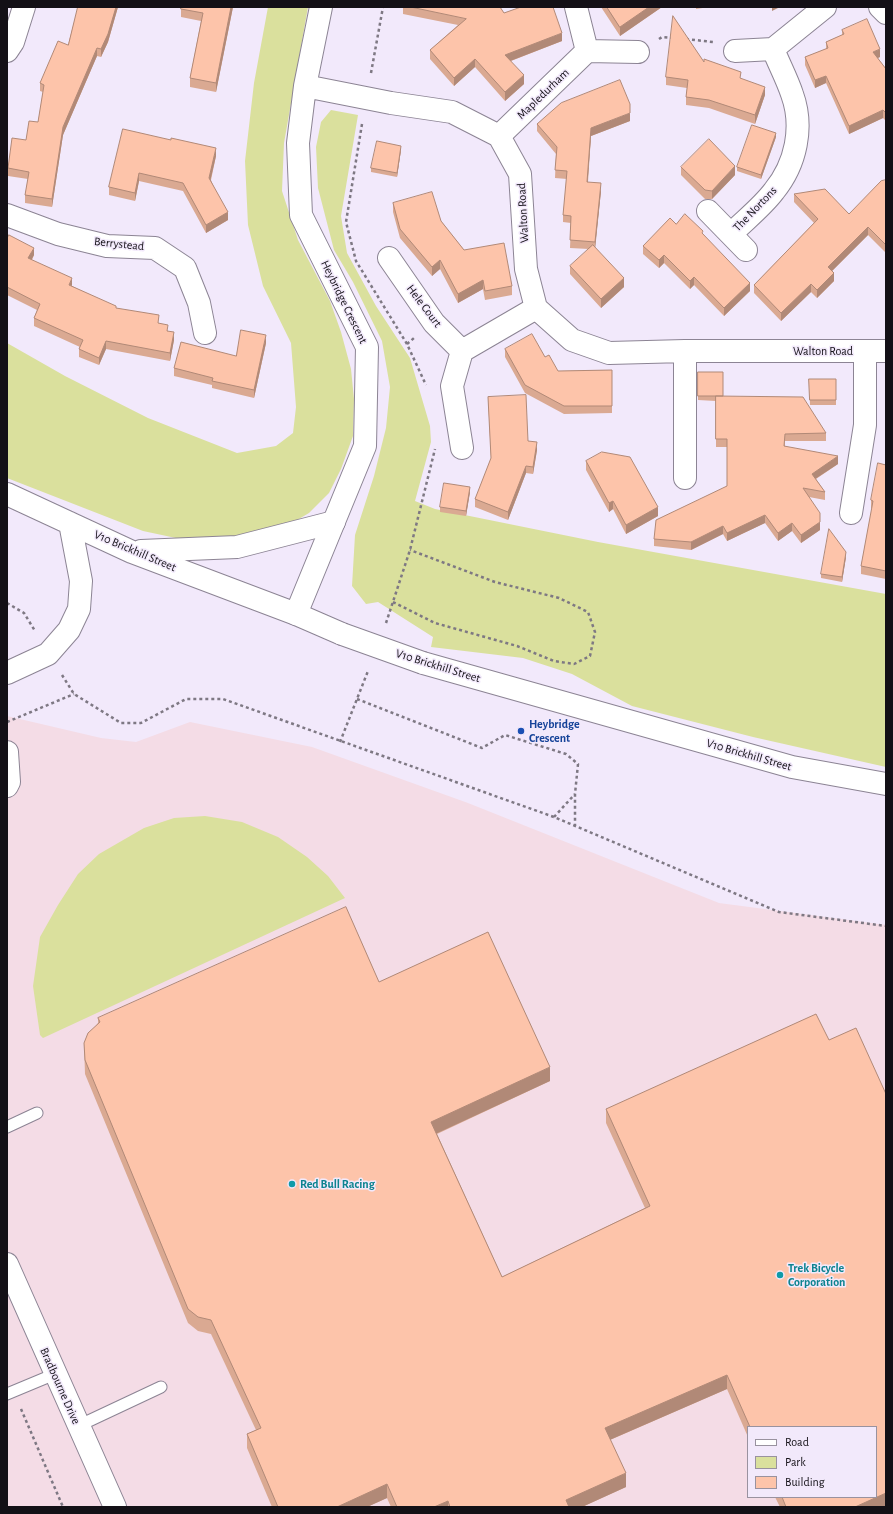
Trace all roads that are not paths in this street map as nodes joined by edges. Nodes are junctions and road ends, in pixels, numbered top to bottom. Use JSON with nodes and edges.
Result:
{"nodes":[{"id":1,"x":24,"y":7,"type":"edge"},
{"id":2,"x":321,"y":7,"type":"edge"},
{"id":3,"x":576,"y":7,"type":"edge"},
{"id":4,"x":825,"y":7,"type":"edge"},
{"id":5,"x":880,"y":7,"type":"edge"},
{"id":6,"x":886,"y":13,"type":"edge"},
{"id":7,"x":773,"y":49,"type":"junction"},
{"id":8,"x":7,"y":51,"type":"edge"},
{"id":9,"x":587,"y":51,"type":"junction"},
{"id":10,"x":735,"y":51,"type":"road end"},
{"id":11,"x":638,"y":52,"type":"road end"},
{"id":12,"x":305,"y":86,"type":"junction"},
{"id":13,"x":499,"y":136,"type":"junction"},
{"id":14,"x":708,"y":211,"type":"dead end"},
{"id":15,"x":7,"y":215,"type":"edge"},
{"id":16,"x":731,"y":234,"type":"junction"},
{"id":17,"x":746,"y":250,"type":"dead end"},
{"id":18,"x":389,"y":258,"type":"dead end"},
{"id":19,"x":536,"y":308,"type":"junction"},
{"id":20,"x":205,"y":333,"type":"dead end"},
{"id":21,"x":462,"y":351,"type":"junction"},
{"id":22,"x":685,"y":351,"type":"junction"},
{"id":23,"x":876,"y":351,"type":"edge"},
{"id":24,"x":462,"y":448,"type":"dead end"},
{"id":25,"x":685,"y":478,"type":"dead end"},
{"id":26,"x":7,"y":494,"type":"edge"},
{"id":27,"x":852,"y":513,"type":"dead end"},
{"id":28,"x":334,"y":522,"type":"junction"},
{"id":29,"x":70,"y":523,"type":"junction"},
{"id":30,"x":132,"y":552,"type":"junction"},
{"id":31,"x":296,"y":614,"type":"junction"},
{"id":32,"x":7,"y":673,"type":"edge"},
{"id":33,"x":7,"y":752,"type":"edge"},
{"id":34,"x":886,"y":784,"type":"edge"},
{"id":35,"x":7,"y":786,"type":"edge"},
{"id":36,"x":37,"y":1113,"type":"dead end"},
{"id":37,"x":7,"y":1127,"type":"edge"},
{"id":38,"x":7,"y":1264,"type":"edge"},
{"id":39,"x":55,"y":1374,"type":"junction"},
{"id":40,"x":161,"y":1387,"type":"dead end"},
{"id":41,"x":10,"y":1393,"type":"edge"},
{"id":42,"x":78,"y":1426,"type":"junction"},
{"id":43,"x":115,"y":1507,"type":"edge"}],
"edges":[{"from":1,"to":8,"type":"street"},
{"from":2,"to":12,"type":"street","name":"Heybridge Crescent"},
{"from":3,"to":9,"type":"street"},
{"from":4,"to":7,"type":"street"},
{"from":5,"to":6,"type":"street"},
{"from":7,"to":10,"type":"street"},
{"from":7,"to":16,"type":"street","name":"The Nortons"},
{"from":9,"to":11,"type":"street"},
{"from":9,"to":13,"type":"street","name":"Mapledurham"},
{"from":12,"to":13,"type":"street"},
{"from":12,"to":28,"type":"street","name":"Heybridge Crescent"},
{"from":13,"to":19,"type":"street","name":"Walton Road"},
{"from":14,"to":16,"type":"street"},
{"from":15,"to":20,"type":"street","name":"Berrystead"},
{"from":16,"to":17,"type":"street"},
{"from":18,"to":21,"type":"street","name":"Hele Court"},
{"from":19,"to":21,"type":"street"},
{"from":19,"to":22,"type":"street","name":"Walton Road"},
{"from":21,"to":24,"type":"street"},
{"from":22,"to":23,"type":"street","name":"Walton Road"},
{"from":22,"to":25,"type":"street"},
{"from":23,"to":27,"type":"street","name":"Walton Road"},
{"from":26,"to":29,"type":"street","name":"V10 Brickhill Street"},
{"from":28,"to":30,"type":"street"},
{"from":28,"to":31,"type":"street","name":"Heybridge Crescent"},
{"from":29,"to":30,"type":"street","name":"V10 Brickhill Street"},
{"from":29,"to":32,"type":"street"},
{"from":30,"to":31,"type":"street","name":"V10 Brickhill Street"},
{"from":31,"to":34,"type":"street","name":"V10 Brickhill Street","bridge":true},
{"from":33,"to":35,"type":"street"},
{"from":36,"to":37,"type":"lane"},
{"from":38,"to":39,"type":"street","name":"Bradbourne Drive"},
{"from":39,"to":41,"type":"lane"},
{"from":39,"to":42,"type":"street","name":"Bradbourne Drive"},
{"from":40,"to":42,"type":"lane"},
{"from":42,"to":43,"type":"street","name":"Bradbourne Drive"}]}
